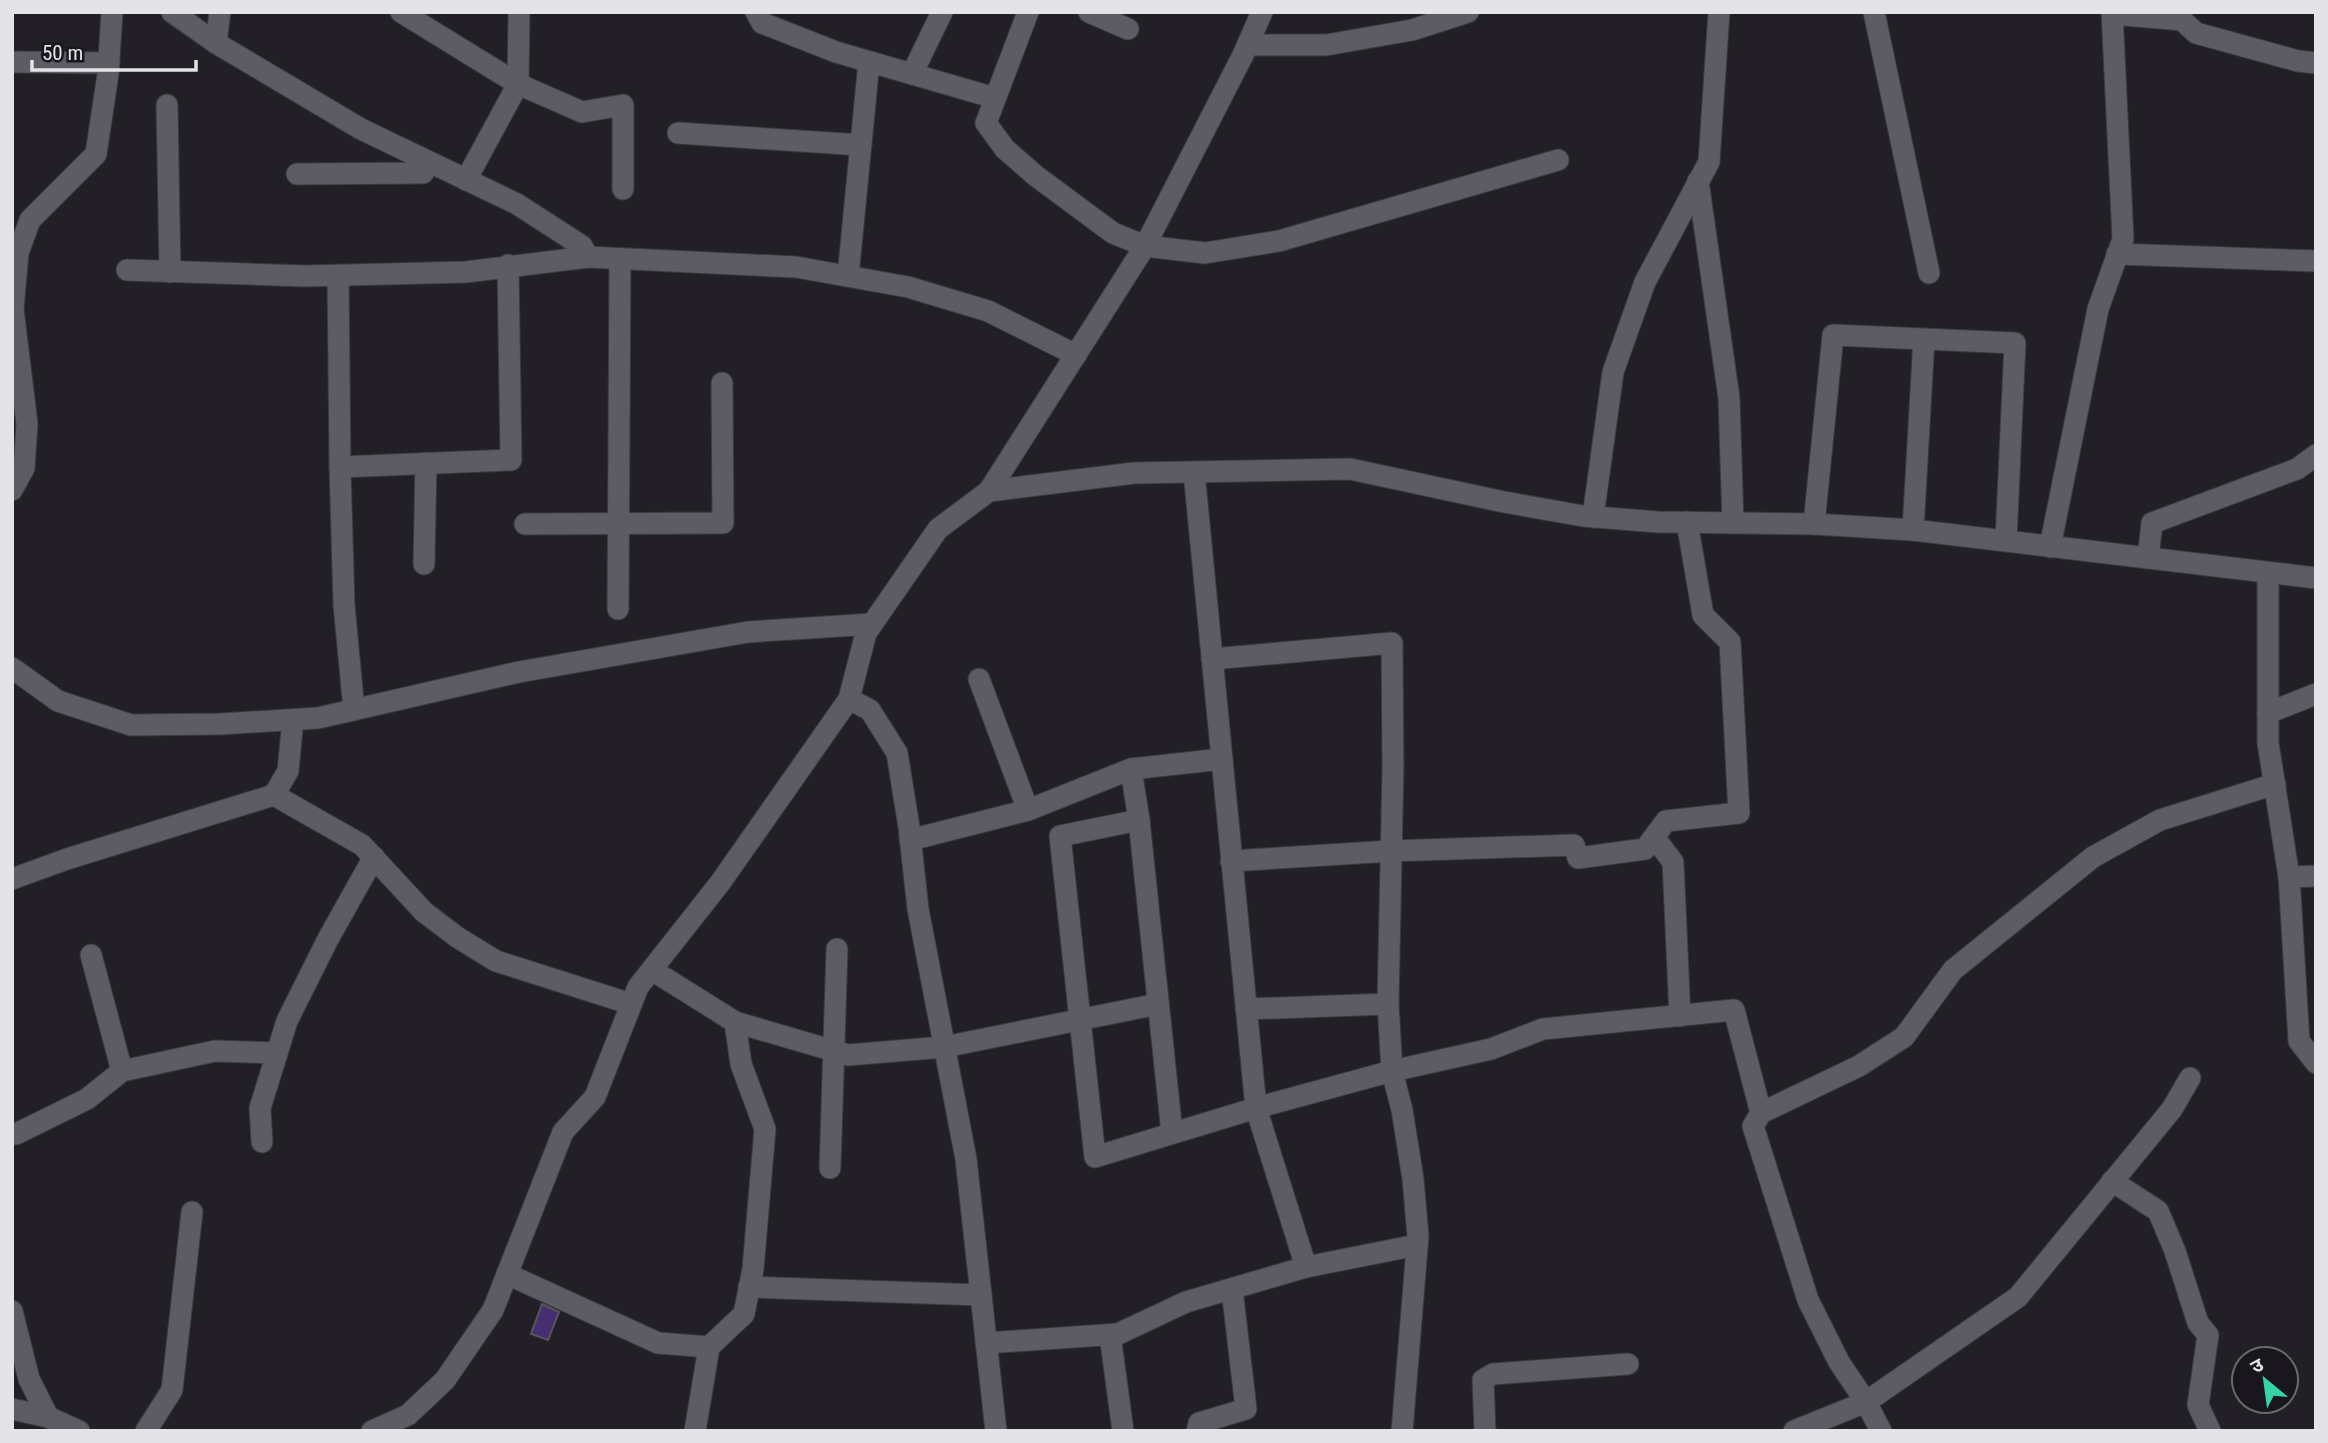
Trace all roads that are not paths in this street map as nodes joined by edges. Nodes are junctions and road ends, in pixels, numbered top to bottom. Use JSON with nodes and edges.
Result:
{"nodes":[{"id":1,"x":112,"y":12,"type":"edge"},
{"id":2,"x":172,"y":12,"type":"edge"},
{"id":3,"x":220,"y":12,"type":"edge"},
{"id":4,"x":401,"y":12,"type":"edge"},
{"id":5,"x":519,"y":12,"type":"edge"},
{"id":6,"x":756,"y":12,"type":"edge"},
{"id":7,"x":942,"y":12,"type":"edge"},
{"id":8,"x":1028,"y":12,"type":"edge"},
{"id":9,"x":1089,"y":12,"type":"edge"},
{"id":10,"x":1262,"y":12,"type":"edge"},
{"id":11,"x":1468,"y":12,"type":"edge"},
{"id":12,"x":1719,"y":12,"type":"edge"},
{"id":13,"x":1874,"y":12,"type":"edge"},
{"id":14,"x":2112,"y":13,"type":"edge"},
{"id":15,"x":431,"y":21,"type":"edge"},
{"id":16,"x":1128,"y":29,"type":"dead end"},
{"id":17,"x":216,"y":43,"type":"junction"},
{"id":18,"x":1248,"y":45,"type":"junction"},
{"id":19,"x":12,"y":62,"type":"edge"},
{"id":20,"x":869,"y":62,"type":"junction"},
{"id":21,"x":108,"y":63,"type":"junction"},
{"id":22,"x":2316,"y":63,"type":"edge"},
{"id":23,"x":912,"y":74,"type":"junction"},
{"id":24,"x":518,"y":84,"type":"junction"},
{"id":25,"x":995,"y":98,"type":"junction"},
{"id":26,"x":167,"y":105,"type":"dead end"},
{"id":27,"x":678,"y":133,"type":"dead end"},
{"id":28,"x":860,"y":145,"type":"junction"},
{"id":29,"x":1558,"y":160,"type":"dead end"},
{"id":30,"x":430,"y":163,"type":"junction"},
{"id":31,"x":297,"y":174,"type":"dead end"},
{"id":32,"x":466,"y":180,"type":"junction"},
{"id":33,"x":1699,"y":181,"type":"junction"},
{"id":34,"x":624,"y":189,"type":"dead end"},
{"id":35,"x":1145,"y":246,"type":"junction"},
{"id":36,"x":2118,"y":254,"type":"junction"},
{"id":37,"x":588,"y":257,"type":"junction"},
{"id":38,"x":620,"y":258,"type":"junction"},
{"id":39,"x":2316,"y":261,"type":"edge"},
{"id":40,"x":508,"y":265,"type":"junction"},
{"id":41,"x":127,"y":270,"type":"dead end"},
{"id":42,"x":170,"y":272,"type":"junction"},
{"id":43,"x":1929,"y":272,"type":"dead end"},
{"id":44,"x":338,"y":275,"type":"junction"},
{"id":45,"x":848,"y":276,"type":"junction"},
{"id":46,"x":14,"y":288,"type":"edge"},
{"id":47,"x":1924,"y":340,"type":"junction"},
{"id":48,"x":1076,"y":355,"type":"junction"},
{"id":49,"x":722,"y":383,"type":"dead end"},
{"id":50,"x":2316,"y":454,"type":"edge"},
{"id":51,"x":426,"y":464,"type":"junction"},
{"id":52,"x":340,"y":467,"type":"junction"},
{"id":53,"x":1194,"y":472,"type":"junction"},
{"id":54,"x":12,"y":490,"type":"edge"},
{"id":55,"x":989,"y":491,"type":"junction"},
{"id":56,"x":1593,"y":517,"type":"junction"},
{"id":57,"x":1687,"y":522,"type":"junction"},
{"id":58,"x":618,"y":523,"type":"junction"},
{"id":59,"x":1733,"y":523,"type":"junction"},
{"id":60,"x":525,"y":524,"type":"dead end"},
{"id":61,"x":1814,"y":524,"type":"junction"},
{"id":62,"x":1913,"y":530,"type":"junction"},
{"id":63,"x":2006,"y":540,"type":"junction"},
{"id":64,"x":2050,"y":547,"type":"junction"},
{"id":65,"x":2148,"y":558,"type":"junction"},
{"id":66,"x":424,"y":564,"type":"dead end"},
{"id":67,"x":2268,"y":573,"type":"junction"},
{"id":68,"x":2316,"y":578,"type":"edge"},
{"id":69,"x":618,"y":609,"type":"dead end"},
{"id":70,"x":872,"y":624,"type":"junction"},
{"id":71,"x":1212,"y":659,"type":"junction"},
{"id":72,"x":12,"y":668,"type":"edge"},
{"id":73,"x":979,"y":679,"type":"dead end"},
{"id":74,"x":2316,"y":694,"type":"edge"},
{"id":75,"x":849,"y":699,"type":"junction"},
{"id":76,"x":354,"y":710,"type":"junction"},
{"id":77,"x":2268,"y":713,"type":"junction"},
{"id":78,"x":293,"y":720,"type":"junction"},
{"id":79,"x":1222,"y":759,"type":"junction"},
{"id":80,"x":1131,"y":769,"type":"junction"},
{"id":81,"x":2275,"y":784,"type":"junction"},
{"id":82,"x":274,"y":795,"type":"junction"},
{"id":83,"x":1028,"y":810,"type":"junction"},
{"id":84,"x":1139,"y":820,"type":"junction"},
{"id":85,"x":1654,"y":837,"type":"junction"},
{"id":86,"x":910,"y":840,"type":"junction"},
{"id":87,"x":1391,"y":852,"type":"junction"},
{"id":88,"x":374,"y":858,"type":"junction"},
{"id":89,"x":1231,"y":861,"type":"junction"},
{"id":90,"x":2289,"y":876,"type":"junction"},
{"id":91,"x":2316,"y":876,"type":"edge"},
{"id":92,"x":12,"y":879,"type":"edge"},
{"id":93,"x":837,"y":949,"type":"dead end"},
{"id":94,"x":91,"y":955,"type":"dead end"},
{"id":95,"x":652,"y":970,"type":"junction"},
{"id":96,"x":631,"y":1004,"type":"junction"},
{"id":97,"x":1158,"y":1004,"type":"junction"},
{"id":98,"x":1388,"y":1004,"type":"junction"},
{"id":99,"x":1246,"y":1009,"type":"junction"},
{"id":100,"x":1680,"y":1016,"type":"junction"},
{"id":101,"x":1080,"y":1020,"type":"junction"},
{"id":102,"x":735,"y":1022,"type":"junction"},
{"id":103,"x":944,"y":1047,"type":"junction"},
{"id":104,"x":834,"y":1051,"type":"junction"},
{"id":105,"x":277,"y":1053,"type":"junction"},
{"id":106,"x":2316,"y":1063,"type":"edge"},
{"id":107,"x":121,"y":1071,"type":"junction"},
{"id":108,"x":1392,"y":1071,"type":"junction"},
{"id":109,"x":2190,"y":1078,"type":"dead end"},
{"id":110,"x":1256,"y":1108,"type":"junction"},
{"id":111,"x":1761,"y":1113,"type":"junction"},
{"id":112,"x":1172,"y":1133,"type":"junction"},
{"id":113,"x":16,"y":1135,"type":"dead end"},
{"id":114,"x":262,"y":1142,"type":"dead end"},
{"id":115,"x":830,"y":1168,"type":"dead end"},
{"id":116,"x":2112,"y":1181,"type":"junction"},
{"id":117,"x":192,"y":1212,"type":"dead end"},
{"id":118,"x":1417,"y":1245,"type":"junction"},
{"id":119,"x":1306,"y":1267,"type":"junction"},
{"id":120,"x":507,"y":1275,"type":"junction"},
{"id":121,"x":749,"y":1287,"type":"junction"},
{"id":122,"x":1232,"y":1289,"type":"junction"},
{"id":123,"x":981,"y":1295,"type":"junction"},
{"id":124,"x":12,"y":1311,"type":"edge"},
{"id":125,"x":1110,"y":1335,"type":"junction"},
{"id":126,"x":986,"y":1343,"type":"junction"},
{"id":127,"x":709,"y":1347,"type":"junction"},
{"id":128,"x":1628,"y":1364,"type":"dead end"},
{"id":129,"x":1866,"y":1402,"type":"junction"},
{"id":130,"x":12,"y":1409,"type":"edge"},
{"id":131,"x":48,"y":1417,"type":"junction"},
{"id":132,"x":79,"y":1431,"type":"edge"},
{"id":133,"x":146,"y":1431,"type":"edge"},
{"id":134,"x":372,"y":1431,"type":"edge"},
{"id":135,"x":695,"y":1431,"type":"edge"},
{"id":136,"x":996,"y":1431,"type":"edge"},
{"id":137,"x":1123,"y":1431,"type":"edge"},
{"id":138,"x":1196,"y":1431,"type":"edge"},
{"id":139,"x":1402,"y":1431,"type":"edge"},
{"id":140,"x":1485,"y":1431,"type":"edge"},
{"id":141,"x":1794,"y":1431,"type":"edge"},
{"id":142,"x":1881,"y":1431,"type":"edge"},
{"id":143,"x":2210,"y":1431,"type":"edge"}],
"edges":[{"from":1,"to":21,"type":"street"},
{"from":2,"to":17,"type":"street"},
{"from":3,"to":17,"type":"street"},
{"from":4,"to":15,"type":"street"},
{"from":5,"to":24,"type":"street"},
{"from":6,"to":20,"type":"street"},
{"from":7,"to":23,"type":"street"},
{"from":8,"to":25,"type":"street"},
{"from":9,"to":16,"type":"street"},
{"from":10,"to":18,"type":"street"},
{"from":11,"to":18,"type":"street"},
{"from":12,"to":33,"type":"street"},
{"from":13,"to":43,"type":"street"},
{"from":14,"to":22,"type":"street"},
{"from":14,"to":36,"type":"street"},
{"from":15,"to":24,"type":"street"},
{"from":17,"to":30,"type":"street"},
{"from":18,"to":35,"type":"street"},
{"from":19,"to":21,"type":"street"},
{"from":20,"to":23,"type":"street"},
{"from":20,"to":28,"type":"street"},
{"from":21,"to":46,"type":"street"},
{"from":23,"to":25,"type":"street"},
{"from":24,"to":32,"type":"street"},
{"from":24,"to":34,"type":"street"},
{"from":25,"to":35,"type":"street"},
{"from":26,"to":42,"type":"street"},
{"from":27,"to":28,"type":"street"},
{"from":28,"to":45,"type":"street"},
{"from":29,"to":35,"type":"street"},
{"from":30,"to":31,"type":"street"},
{"from":30,"to":32,"type":"street"},
{"from":32,"to":37,"type":"street"},
{"from":33,"to":56,"type":"street"},
{"from":33,"to":59,"type":"street"},
{"from":35,"to":48,"type":"street"},
{"from":36,"to":39,"type":"street"},
{"from":36,"to":64,"type":"street"},
{"from":37,"to":38,"type":"street"},
{"from":37,"to":40,"type":"street"},
{"from":38,"to":45,"type":"street"},
{"from":38,"to":58,"type":"street"},
{"from":40,"to":44,"type":"street"},
{"from":40,"to":51,"type":"street"},
{"from":41,"to":42,"type":"street"},
{"from":42,"to":44,"type":"street"},
{"from":44,"to":52,"type":"street"},
{"from":45,"to":48,"type":"street"},
{"from":46,"to":54,"type":"street"},
{"from":47,"to":61,"type":"street"},
{"from":47,"to":62,"type":"street"},
{"from":47,"to":63,"type":"street"},
{"from":48,"to":55,"type":"street"},
{"from":49,"to":58,"type":"street"},
{"from":50,"to":65,"type":"street"},
{"from":51,"to":52,"type":"street"},
{"from":51,"to":66,"type":"street"},
{"from":52,"to":76,"type":"street"},
{"from":53,"to":55,"type":"street"},
{"from":53,"to":56,"type":"street"},
{"from":53,"to":71,"type":"street"},
{"from":55,"to":70,"type":"street"},
{"from":56,"to":57,"type":"street"},
{"from":57,"to":59,"type":"street"},
{"from":57,"to":85,"type":"street"},
{"from":58,"to":60,"type":"street"},
{"from":58,"to":69,"type":"street"},
{"from":59,"to":61,"type":"street"},
{"from":61,"to":62,"type":"street"},
{"from":62,"to":63,"type":"street"},
{"from":63,"to":64,"type":"street"},
{"from":64,"to":65,"type":"street"},
{"from":65,"to":67,"type":"street"},
{"from":67,"to":68,"type":"street"},
{"from":67,"to":77,"type":"street"},
{"from":70,"to":75,"type":"street"},
{"from":70,"to":76,"type":"street"},
{"from":71,"to":79,"type":"street"},
{"from":71,"to":87,"type":"street"},
{"from":72,"to":78,"type":"street"},
{"from":73,"to":83,"type":"street"},
{"from":74,"to":77,"type":"street"},
{"from":75,"to":86,"type":"street"},
{"from":75,"to":95,"type":"street"},
{"from":76,"to":78,"type":"street"},
{"from":77,"to":81,"type":"street"},
{"from":78,"to":82,"type":"street"},
{"from":79,"to":80,"type":"street"},
{"from":79,"to":89,"type":"street"},
{"from":80,"to":83,"type":"street"},
{"from":80,"to":84,"type":"street"},
{"from":81,"to":90,"type":"street"},
{"from":81,"to":111,"type":"street"},
{"from":82,"to":88,"type":"street"},
{"from":82,"to":92,"type":"street"},
{"from":83,"to":86,"type":"street"},
{"from":84,"to":97,"type":"street"},
{"from":84,"to":101,"type":"street"},
{"from":85,"to":87,"type":"street"},
{"from":85,"to":100,"type":"street"},
{"from":86,"to":103,"type":"street"},
{"from":87,"to":89,"type":"street"},
{"from":87,"to":98,"type":"street"},
{"from":88,"to":96,"type":"street"},
{"from":88,"to":105,"type":"street"},
{"from":89,"to":99,"type":"street"},
{"from":90,"to":91,"type":"street"},
{"from":90,"to":106,"type":"street"},
{"from":93,"to":104,"type":"street"},
{"from":94,"to":107,"type":"street"},
{"from":95,"to":96,"type":"street"},
{"from":95,"to":102,"type":"street"},
{"from":96,"to":120,"type":"street"},
{"from":97,"to":101,"type":"street"},
{"from":97,"to":112,"type":"street"},
{"from":98,"to":99,"type":"street"},
{"from":98,"to":108,"type":"street"},
{"from":99,"to":110,"type":"street"},
{"from":100,"to":108,"type":"street"},
{"from":100,"to":111,"type":"street"},
{"from":101,"to":103,"type":"street"},
{"from":101,"to":112,"type":"street"},
{"from":102,"to":104,"type":"street"},
{"from":102,"to":121,"type":"street"},
{"from":103,"to":104,"type":"street"},
{"from":103,"to":123,"type":"street"},
{"from":104,"to":115,"type":"street"},
{"from":105,"to":107,"type":"street"},
{"from":105,"to":114,"type":"street"},
{"from":107,"to":113,"type":"street"},
{"from":108,"to":110,"type":"street"},
{"from":108,"to":118,"type":"street"},
{"from":109,"to":116,"type":"street"},
{"from":110,"to":112,"type":"street"},
{"from":110,"to":119,"type":"street"},
{"from":111,"to":129,"type":"street"},
{"from":116,"to":129,"type":"street"},
{"from":116,"to":143,"type":"street"},
{"from":117,"to":133,"type":"street"},
{"from":118,"to":119,"type":"street"},
{"from":118,"to":139,"type":"street"},
{"from":119,"to":122,"type":"street"},
{"from":120,"to":127,"type":"street"},
{"from":120,"to":134,"type":"street"},
{"from":121,"to":123,"type":"street"},
{"from":121,"to":127,"type":"street"},
{"from":122,"to":125,"type":"street"},
{"from":122,"to":138,"type":"street"},
{"from":123,"to":126,"type":"street"},
{"from":124,"to":131,"type":"street"},
{"from":125,"to":126,"type":"street"},
{"from":125,"to":137,"type":"street"},
{"from":126,"to":136,"type":"street"},
{"from":127,"to":135,"type":"street"},
{"from":128,"to":140,"type":"street"},
{"from":129,"to":141,"type":"street"},
{"from":129,"to":142,"type":"street"},
{"from":130,"to":131,"type":"street"},
{"from":131,"to":132,"type":"street"}]}
